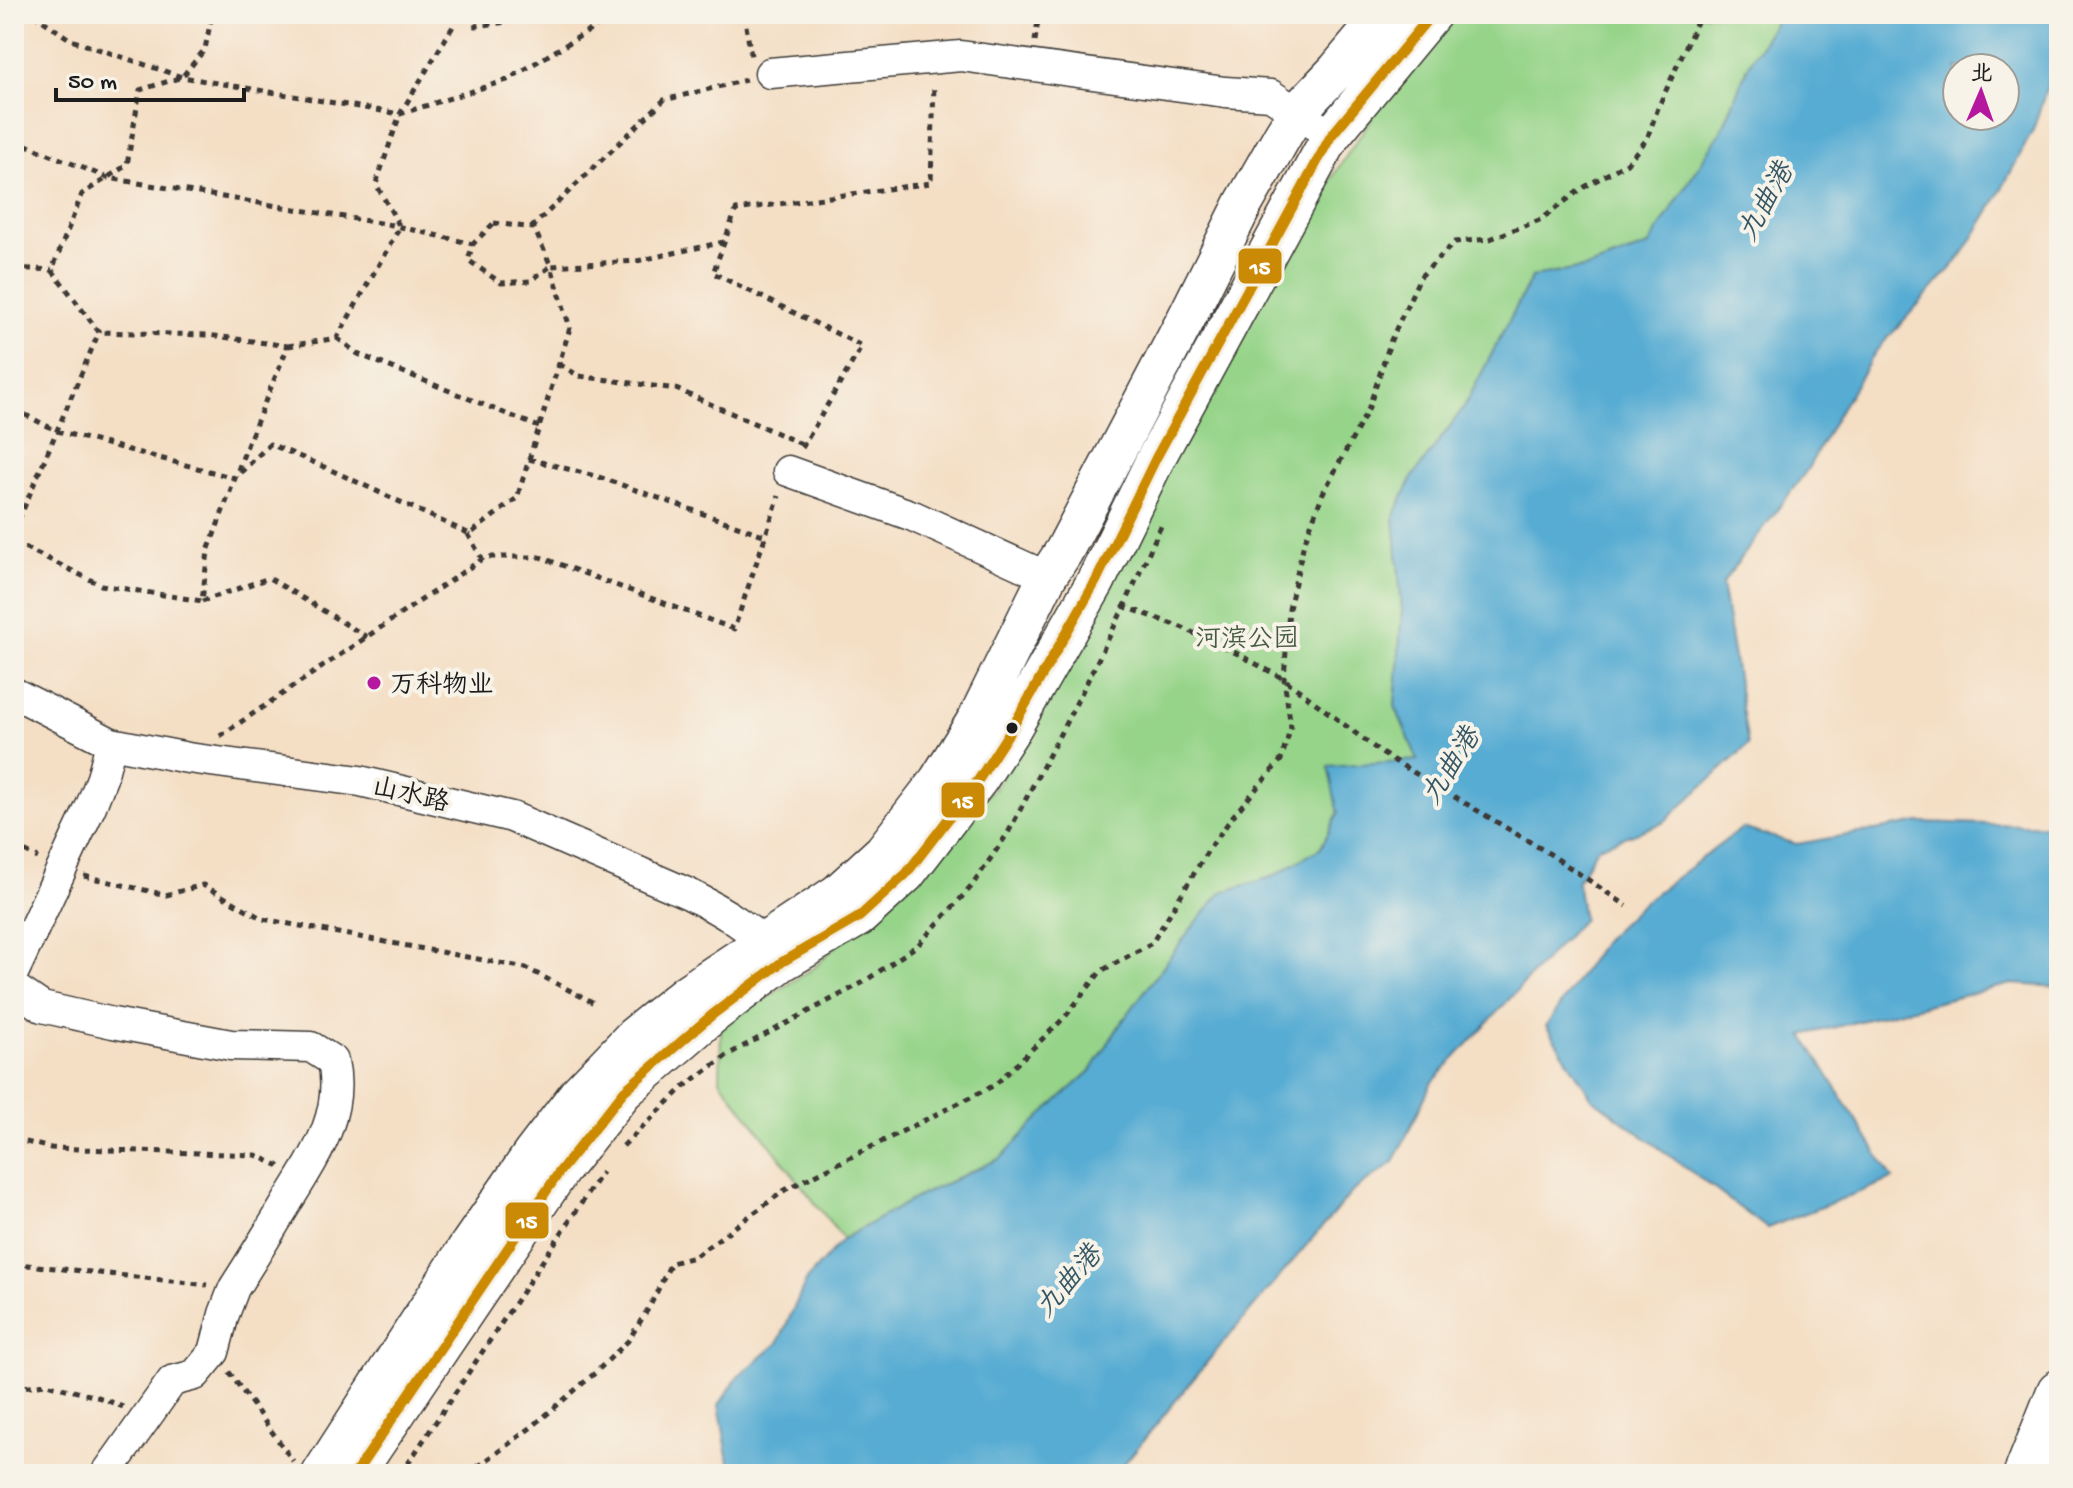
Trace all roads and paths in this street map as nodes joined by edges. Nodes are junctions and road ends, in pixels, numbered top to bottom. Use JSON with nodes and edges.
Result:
{"nodes":[{"id":1,"x":33,"y":14,"type":"edge"},
{"id":2,"x":212,"y":14,"type":"edge"},
{"id":3,"x":458,"y":14,"type":"edge"},
{"id":4,"x":468,"y":14,"type":"edge"},
{"id":5,"x":569,"y":14,"type":"edge"},
{"id":6,"x":617,"y":14,"type":"edge"},
{"id":7,"x":744,"y":14,"type":"edge"},
{"id":8,"x":1384,"y":14,"type":"edge"},
{"id":9,"x":1432,"y":14,"type":"edge"},
{"id":10,"x":1703,"y":14,"type":"edge"},
{"id":11,"x":935,"y":59,"type":"junction"},
{"id":12,"x":762,"y":75,"type":"junction"},
{"id":13,"x":182,"y":77,"type":"junction"},
{"id":14,"x":1297,"y":112,"type":"junction"},
{"id":15,"x":400,"y":114,"type":"junction"},
{"id":16,"x":1331,"y":136,"type":"junction"},
{"id":17,"x":14,"y":140,"type":"edge"},
{"id":18,"x":108,"y":178,"type":"junction"},
{"id":19,"x":400,"y":227,"type":"junction"},
{"id":20,"x":531,"y":228,"type":"junction"},
{"id":21,"x":724,"y":242,"type":"junction"},
{"id":22,"x":473,"y":244,"type":"junction"},
{"id":23,"x":551,"y":266,"type":"junction"},
{"id":24,"x":14,"y":268,"type":"edge"},
{"id":25,"x":52,"y":270,"type":"junction"},
{"id":26,"x":99,"y":332,"type":"junction"},
{"id":27,"x":337,"y":338,"type":"junction"},
{"id":28,"x":288,"y":346,"type":"junction"},
{"id":29,"x":559,"y":364,"type":"junction"},
{"id":30,"x":14,"y":409,"type":"edge"},
{"id":31,"x":539,"y":427,"type":"junction"},
{"id":32,"x":57,"y":431,"type":"junction"},
{"id":33,"x":804,"y":445,"type":"junction"},
{"id":34,"x":529,"y":459,"type":"junction"},
{"id":35,"x":788,"y":471,"type":"junction"},
{"id":36,"x":235,"y":478,"type":"junction"},
{"id":37,"x":14,"y":531,"type":"edge"},
{"id":38,"x":467,"y":533,"type":"junction"},
{"id":39,"x":766,"y":536,"type":"junction"},
{"id":40,"x":14,"y":542,"type":"edge"},
{"id":41,"x":482,"y":559,"type":"junction"},
{"id":42,"x":1047,"y":577,"type":"junction"},
{"id":43,"x":1096,"y":581,"type":"junction"},
{"id":44,"x":202,"y":601,"type":"junction"},
{"id":45,"x":367,"y":637,"type":"junction"},
{"id":46,"x":1284,"y":679,"type":"junction"},
{"id":47,"x":14,"y":693,"type":"edge"},
{"id":48,"x":111,"y":743,"type":"junction"},
{"id":49,"x":188,"y":758,"type":"junction"},
{"id":50,"x":61,"y":871,"type":"junction"},
{"id":51,"x":1627,"y":906,"type":"dead end"},
{"id":52,"x":773,"y":952,"type":"junction"},
{"id":53,"x":14,"y":971,"type":"edge"},
{"id":54,"x":14,"y":988,"type":"edge"},
{"id":55,"x":596,"y":1004,"type":"dead end"},
{"id":56,"x":14,"y":1139,"type":"edge"},
{"id":57,"x":303,"y":1176,"type":"junction"},
{"id":58,"x":14,"y":1266,"type":"edge"},
{"id":59,"x":234,"y":1288,"type":"junction"},
{"id":60,"x":214,"y":1352,"type":"junction"},
{"id":61,"x":14,"y":1388,"type":"edge"},
{"id":62,"x":2057,"y":1397,"type":"edge"},
{"id":63,"x":146,"y":1417,"type":"junction"},
{"id":64,"x":307,"y":1468,"type":"edge"},
{"id":65,"x":106,"y":1474,"type":"edge"},
{"id":66,"x":355,"y":1474,"type":"edge"},
{"id":67,"x":468,"y":1474,"type":"edge"},
{"id":68,"x":2017,"y":1474,"type":"edge"},
{"id":69,"x":2026,"y":1474,"type":"edge"}],
"edges":[{"from":1,"to":13,"type":"path"},
{"from":2,"to":13,"type":"path"},
{"from":3,"to":15,"type":"path"},
{"from":4,"to":5,"type":"path"},
{"from":6,"to":15,"type":"path"},
{"from":7,"to":12,"type":"path"},
{"from":8,"to":14,"type":"street"},
{"from":9,"to":16,"type":"street"},
{"from":10,"to":46,"type":"path"},
{"from":11,"to":12,"type":"street"},
{"from":11,"to":14,"type":"street"},
{"from":11,"to":21,"type":"path"},
{"from":12,"to":20,"type":"path"},
{"from":13,"to":15,"type":"path"},
{"from":13,"to":18,"type":"path"},
{"from":14,"to":16,"type":"street"},
{"from":14,"to":42,"type":"street"},
{"from":15,"to":19,"type":"path"},
{"from":16,"to":43,"type":"street"},
{"from":17,"to":18,"type":"path"},
{"from":18,"to":19,"type":"path"},
{"from":18,"to":25,"type":"path"},
{"from":19,"to":22,"type":"path"},
{"from":19,"to":27,"type":"path"},
{"from":20,"to":22,"type":"path"},
{"from":20,"to":23,"type":"path"},
{"from":21,"to":23,"type":"path"},
{"from":21,"to":33,"type":"path"},
{"from":22,"to":23,"type":"path"},
{"from":23,"to":29,"type":"path"},
{"from":24,"to":25,"type":"path"},
{"from":25,"to":26,"type":"path"},
{"from":26,"to":28,"type":"path"},
{"from":26,"to":32,"type":"path"},
{"from":27,"to":28,"type":"path"},
{"from":27,"to":31,"type":"path"},
{"from":28,"to":36,"type":"path"},
{"from":29,"to":31,"type":"path"},
{"from":29,"to":33,"type":"path"},
{"from":30,"to":32,"type":"path"},
{"from":31,"to":34,"type":"path"},
{"from":32,"to":36,"type":"path"},
{"from":32,"to":37,"type":"path"},
{"from":33,"to":35,"type":"path"},
{"from":34,"to":38,"type":"path"},
{"from":34,"to":39,"type":"path"},
{"from":35,"to":39,"type":"path"},
{"from":35,"to":42,"type":"street"},
{"from":36,"to":38,"type":"path"},
{"from":36,"to":44,"type":"path"},
{"from":38,"to":41,"type":"path"},
{"from":39,"to":41,"type":"path"},
{"from":40,"to":44,"type":"path"},
{"from":41,"to":45,"type":"path"},
{"from":42,"to":52,"type":"street"},
{"from":43,"to":46,"type":"path"},
{"from":43,"to":52,"type":"street"},
{"from":44,"to":45,"type":"path"},
{"from":45,"to":49,"type":"path"},
{"from":46,"to":51,"type":"path"},
{"from":46,"to":67,"type":"path"},
{"from":47,"to":48,"type":"street","name":"山水路"},
{"from":48,"to":49,"type":"street","name":"山水路"},
{"from":48,"to":50,"type":"street"},
{"from":49,"to":52,"type":"street","name":"山水路"},
{"from":50,"to":53,"type":"street"},
{"from":50,"to":55,"type":"path"},
{"from":52,"to":64,"type":"street"},
{"from":52,"to":66,"type":"street"},
{"from":54,"to":57,"type":"street"},
{"from":56,"to":57,"type":"path"},
{"from":57,"to":59,"type":"street"},
{"from":58,"to":59,"type":"path"},
{"from":59,"to":60,"type":"street"},
{"from":60,"to":63,"type":"street"},
{"from":60,"to":64,"type":"path"},
{"from":61,"to":63,"type":"path"},
{"from":62,"to":68,"type":"main road"},
{"from":62,"to":69,"type":"main road"},
{"from":63,"to":65,"type":"street"}]}
